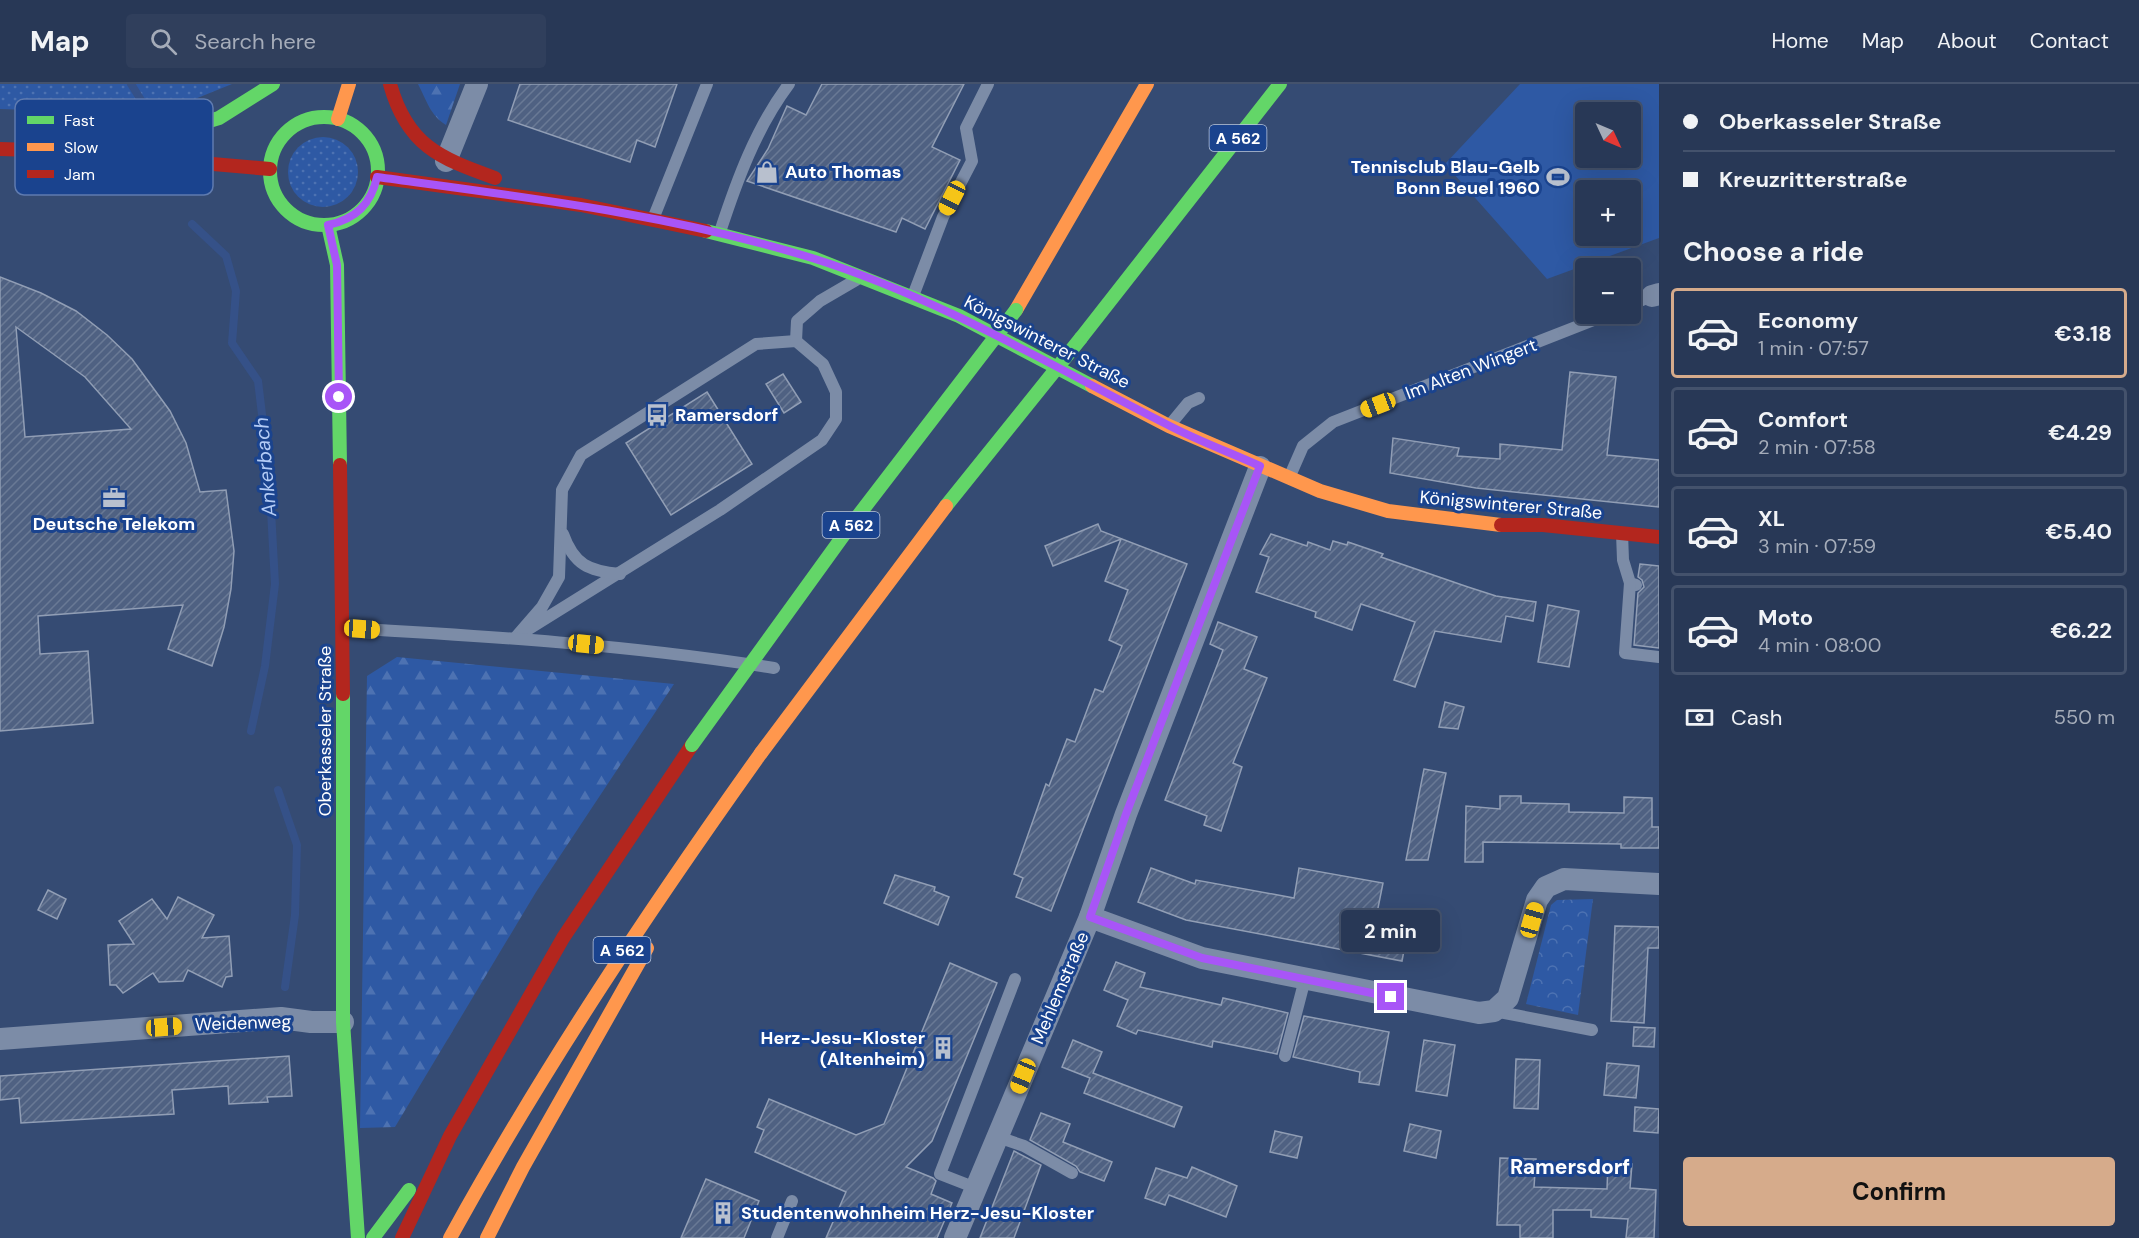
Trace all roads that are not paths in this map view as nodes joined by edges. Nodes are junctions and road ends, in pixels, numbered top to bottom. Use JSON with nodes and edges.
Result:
{"nodes":[{"id":1,"x":273,"y":84,"type":"edge"},
{"id":2,"x":349,"y":84,"type":"edge"},
{"id":3,"x":390,"y":84,"type":"edge"},
{"id":4,"x":477,"y":84,"type":"edge"},
{"id":5,"x":708,"y":84,"type":"edge"},
{"id":6,"x":789,"y":84,"type":"edge"},
{"id":7,"x":988,"y":84,"type":"edge"},
{"id":8,"x":1147,"y":84,"type":"edge"},
{"id":9,"x":1280,"y":84,"type":"edge"},
{"id":10,"x":338,"y":119,"type":"junction"},
{"id":11,"x":213,"y":120,"type":"edge"},
{"id":12,"x":0,"y":149,"type":"edge"},
{"id":13,"x":15,"y":149,"type":"edge"},
{"id":14,"x":446,"y":161,"type":"junction"},
{"id":15,"x":213,"y":164,"type":"edge"},
{"id":16,"x":270,"y":169,"type":"junction"},
{"id":17,"x":377,"y":177,"type":"junction"},
{"id":18,"x":559,"y":201,"type":"junction"},
{"id":19,"x":653,"y":220,"type":"junction"},
{"id":20,"x":328,"y":225,"type":"junction"},
{"id":21,"x":720,"y":234,"type":"junction"},
{"id":22,"x":860,"y":276,"type":"junction"},
{"id":23,"x":1655,"y":295,"type":"edge"},
{"id":24,"x":913,"y":296,"type":"junction"},
{"id":25,"x":1641,"y":301,"type":"edge"},
{"id":26,"x":1583,"y":324,"type":"edge"},
{"id":27,"x":796,"y":341,"type":"junction"},
{"id":28,"x":1198,"y":398,"type":"dead end"},
{"id":29,"x":1169,"y":426,"type":"junction"},
{"id":30,"x":1260,"y":466,"type":"junction"},
{"id":31,"x":1289,"y":478,"type":"junction"},
{"id":32,"x":560,"y":523,"type":"junction"},
{"id":33,"x":1622,"y":533,"type":"junction"},
{"id":34,"x":1659,"y":537,"type":"edge"},
{"id":35,"x":620,"y":574,"type":"junction"},
{"id":36,"x":343,"y":628,"type":"junction"},
{"id":37,"x":516,"y":637,"type":"junction"},
{"id":38,"x":1659,"y":657,"type":"edge"},
{"id":39,"x":774,"y":668,"type":"dead end"},
{"id":40,"x":761,"y":753,"type":"junction"},
{"id":41,"x":1659,"y":884,"type":"edge"},
{"id":42,"x":674,"y":903,"type":"dead end"},
{"id":43,"x":1090,"y":917,"type":"junction"},
{"id":44,"x":656,"y":933,"type":"dead end"},
{"id":45,"x":1015,"y":979,"type":"dead end"},
{"id":46,"x":1305,"y":979,"type":"junction"},
{"id":47,"x":1494,"y":1011,"type":"junction"},
{"id":48,"x":343,"y":1022,"type":"junction"},
{"id":49,"x":1592,"y":1030,"type":"dead end"},
{"id":50,"x":0,"y":1039,"type":"edge"},
{"id":51,"x":1285,"y":1056,"type":"dead end"},
{"id":52,"x":450,"y":1136,"type":"junction"},
{"id":53,"x":998,"y":1137,"type":"junction"},
{"id":54,"x":1072,"y":1173,"type":"dead end"},
{"id":55,"x":976,"y":1188,"type":"junction"},
{"id":56,"x":792,"y":1201,"type":"dead end"},
{"id":57,"x":358,"y":1238,"type":"edge"},
{"id":58,"x":373,"y":1238,"type":"edge"},
{"id":59,"x":402,"y":1238,"type":"edge"},
{"id":60,"x":450,"y":1238,"type":"edge"},
{"id":61,"x":487,"y":1238,"type":"edge"},
{"id":62,"x":777,"y":1238,"type":"edge"},
{"id":63,"x":955,"y":1238,"type":"edge"}],
"edges":[{"from":1,"to":11,"type":"main road"},
{"from":2,"to":10,"type":"main road"},
{"from":3,"to":14,"type":"main road"},
{"from":4,"to":14,"type":"street"},
{"from":5,"to":19,"type":"lane"},
{"from":6,"to":21,"type":"lane"},
{"from":7,"to":24,"type":"lane"},
{"from":8,"to":52,"type":"main road","number":"A 562","bridge":true},
{"from":9,"to":40,"type":"main road","number":"A 562","bridge":true},
{"from":10,"to":16,"type":"main road"},
{"from":10,"to":17,"type":"main road"},
{"from":12,"to":13,"type":"main road"},
{"from":14,"to":18,"type":"main road"},
{"from":15,"to":16,"type":"main road"},
{"from":16,"to":20,"type":"main road"},
{"from":17,"to":18,"type":"main road","name":"Königswinterer Straße"},
{"from":17,"to":20,"type":"main road"},
{"from":18,"to":19,"type":"main road","name":"Königswinterer Straße"},
{"from":19,"to":21,"type":"main road","name":"Königswinterer Straße"},
{"from":20,"to":36,"type":"main road","name":"Oberkasseler Straße"},
{"from":21,"to":22,"type":"main road","name":"Königswinterer Straße"},
{"from":22,"to":24,"type":"main road","name":"Königswinterer Straße"},
{"from":22,"to":27,"type":"lane"},
{"from":23,"to":25,"type":"lane"},
{"from":24,"to":29,"type":"main road","name":"Königswinterer Straße"},
{"from":26,"to":31,"type":"lane","name":"Im Alten Wingert"},
{"from":27,"to":32,"type":"lane"},
{"from":27,"to":35,"type":"lane"},
{"from":28,"to":29,"type":"lane"},
{"from":29,"to":30,"type":"main road","name":"Königswinterer Straße"},
{"from":30,"to":31,"type":"main road","name":"Königswinterer Straße"},
{"from":30,"to":43,"type":"street","name":"Mehlemstraße"},
{"from":31,"to":33,"type":"main road","name":"Königswinterer Straße"},
{"from":32,"to":35,"type":"lane"},
{"from":32,"to":37,"type":"lane"},
{"from":33,"to":34,"type":"main road","name":"Königswinterer Straße"},
{"from":33,"to":38,"type":"lane"},
{"from":35,"to":37,"type":"lane"},
{"from":36,"to":37,"type":"lane"},
{"from":36,"to":48,"type":"main road","name":"Oberkasseler Straße"},
{"from":37,"to":39,"type":"lane"},
{"from":40,"to":42,"type":"main road"},
{"from":40,"to":60,"type":"main road","number":"A 562"},
{"from":41,"to":47,"type":"street"},
{"from":43,"to":46,"type":"street"},
{"from":43,"to":53,"type":"street","name":"Mehlemstraße"},
{"from":44,"to":61,"type":"main road"},
{"from":45,"to":55,"type":"lane"},
{"from":46,"to":47,"type":"street"},
{"from":46,"to":51,"type":"lane"},
{"from":47,"to":49,"type":"lane"},
{"from":48,"to":50,"type":"street","name":"Weidenweg"},
{"from":48,"to":57,"type":"main road","name":"Oberkasseler Straße"},
{"from":52,"to":58,"type":"main road"},
{"from":52,"to":59,"type":"main road","number":"A 562"},
{"from":53,"to":54,"type":"lane"},
{"from":53,"to":55,"type":"street","name":"Mehlemstraße"},
{"from":55,"to":63,"type":"street","name":"Mehlemstraße"},
{"from":56,"to":62,"type":"lane"}]}
